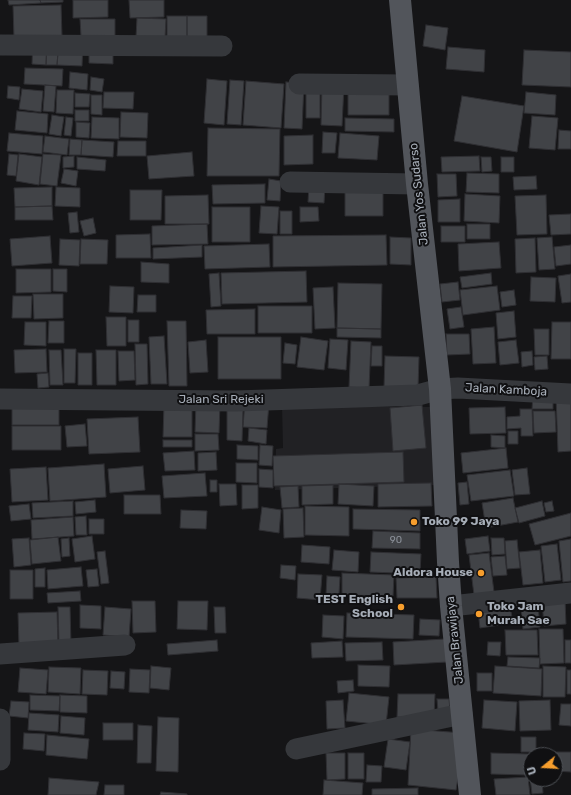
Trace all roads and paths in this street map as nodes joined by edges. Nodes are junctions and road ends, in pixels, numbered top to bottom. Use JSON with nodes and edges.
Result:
{"nodes":[{"id":1,"x":400,"y":0,"type":"edge"},
{"id":2,"x":0,"y":45,"type":"edge"},
{"id":3,"x":222,"y":46,"type":"dead end"},
{"id":4,"x":299,"y":84,"type":"dead end"},
{"id":5,"x":408,"y":85,"type":"junction"},
{"id":6,"x":290,"y":182,"type":"dead end"},
{"id":7,"x":417,"y":184,"type":"junction"},
{"id":8,"x":440,"y":389,"type":"junction"},
{"id":9,"x":571,"y":394,"type":"edge"},
{"id":10,"x":0,"y":399,"type":"edge"},
{"id":11,"x":571,"y":593,"type":"edge"},
{"id":12,"x":451,"y":606,"type":"junction"},
{"id":13,"x":125,"y":646,"type":"dead end"},
{"id":14,"x":0,"y":654,"type":"edge"},
{"id":15,"x":462,"y":714,"type":"junction"},
{"id":16,"x":0,"y":719,"type":"edge"},
{"id":17,"x":296,"y":749,"type":"dead end"},
{"id":18,"x":0,"y":760,"type":"edge"},
{"id":19,"x":470,"y":795,"type":"edge"}],
"edges":[{"from":1,"to":5,"type":"main road","name":"Jalan Yos Sudarso"},
{"from":2,"to":3,"type":"street"},
{"from":4,"to":5,"type":"street"},
{"from":5,"to":7,"type":"main road","name":"Jalan Yos Sudarso"},
{"from":6,"to":7,"type":"street"},
{"from":7,"to":8,"type":"main road","name":"Jalan Yos Sudarso"},
{"from":8,"to":9,"type":"street","name":"Jalan Kamboja"},
{"from":8,"to":10,"type":"street","name":"Jalan Sri Rejeki"},
{"from":8,"to":12,"type":"main road","name":"Jalan Brawijaya"},
{"from":11,"to":12,"type":"street"},
{"from":12,"to":15,"type":"main road","name":"Jalan Brawijaya"},
{"from":13,"to":14,"type":"street"},
{"from":15,"to":17,"type":"street"},
{"from":15,"to":19,"type":"main road","name":"Jalan Brawijaya"},
{"from":16,"to":18,"type":"street"}]}
